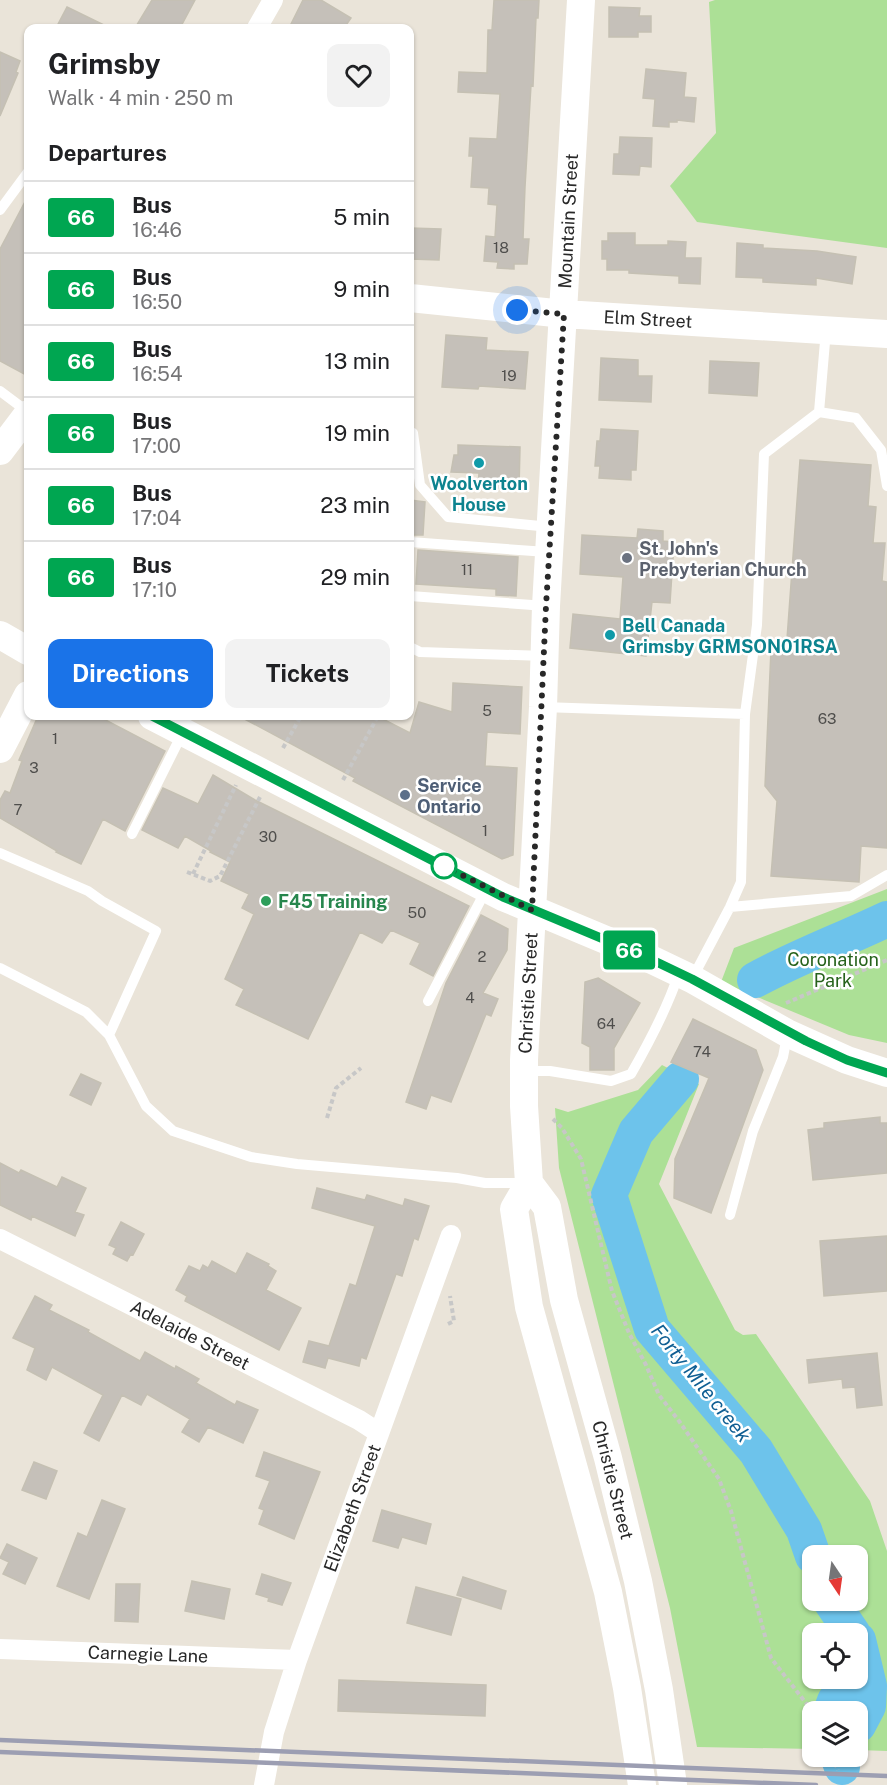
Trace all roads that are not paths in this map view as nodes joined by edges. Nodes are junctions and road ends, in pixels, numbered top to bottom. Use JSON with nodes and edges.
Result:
{"nodes":[{"id":1,"x":273,"y":0,"type":"edge"},
{"id":2,"x":581,"y":0,"type":"edge"},
{"id":3,"x":259,"y":24,"type":"edge"},
{"id":4,"x":24,"y":177,"type":"edge"},
{"id":5,"x":0,"y":210,"type":"edge"},
{"id":6,"x":414,"y":298,"type":"edge"},
{"id":7,"x":564,"y":314,"type":"junction"},
{"id":8,"x":826,"y":330,"type":"junction"},
{"id":9,"x":887,"y":334,"type":"edge"},
{"id":10,"x":0,"y":391,"type":"edge"},
{"id":11,"x":24,"y":410,"type":"edge"},
{"id":12,"x":819,"y":412,"type":"junction"},
{"id":13,"x":24,"y":418,"type":"edge"},
{"id":14,"x":414,"y":440,"type":"edge"},
{"id":15,"x":0,"y":451,"type":"edge"},
{"id":16,"x":887,"y":486,"type":"edge"},
{"id":17,"x":550,"y":539,"type":"junction"},
{"id":18,"x":414,"y":542,"type":"edge"},
{"id":19,"x":414,"y":596,"type":"edge"},
{"id":20,"x":546,"y":606,"type":"junction"},
{"id":21,"x":0,"y":635,"type":"edge"},
{"id":22,"x":414,"y":648,"type":"edge"},
{"id":23,"x":24,"y":649,"type":"edge"},
{"id":24,"x":544,"y":656,"type":"junction"},
{"id":25,"x":24,"y":703,"type":"edge"},
{"id":26,"x":543,"y":707,"type":"junction"},
{"id":27,"x":745,"y":714,"type":"junction"},
{"id":28,"x":160,"y":720,"type":"edge"},
{"id":29,"x":183,"y":732,"type":"junction"},
{"id":30,"x":0,"y":749,"type":"edge"},
{"id":31,"x":132,"y":834,"type":"dead end"},
{"id":32,"x":0,"y":853,"type":"edge"},
{"id":33,"x":887,"y":875,"type":"edge"},
{"id":34,"x":487,"y":888,"type":"junction"},
{"id":35,"x":730,"y":907,"type":"junction"},
{"id":36,"x":532,"y":910,"type":"junction"},
{"id":37,"x":0,"y":968,"type":"edge"},
{"id":38,"x":686,"y":976,"type":"junction"},
{"id":39,"x":428,"y":1001,"type":"dead end"},
{"id":40,"x":787,"y":1033,"type":"junction"},
{"id":41,"x":109,"y":1035,"type":"junction"},
{"id":42,"x":524,"y":1071,"type":"junction"},
{"id":43,"x":887,"y":1073,"type":"edge"},
{"id":44,"x":529,"y":1183,"type":"junction"},
{"id":45,"x":730,"y":1215,"type":"dead end"},
{"id":46,"x":451,"y":1235,"type":"dead end"},
{"id":47,"x":0,"y":1239,"type":"edge"},
{"id":48,"x":380,"y":1433,"type":"junction"},
{"id":49,"x":0,"y":1648,"type":"edge"},
{"id":50,"x":297,"y":1660,"type":"junction"},
{"id":51,"x":264,"y":1785,"type":"edge"},
{"id":52,"x":642,"y":1785,"type":"edge"},
{"id":53,"x":673,"y":1785,"type":"edge"}],
"edges":[{"from":1,"to":3,"type":"street"},
{"from":2,"to":7,"type":"main road","name":"Mountain Street"},
{"from":4,"to":5,"type":"lane"},
{"from":6,"to":7,"type":"main road","name":"Elm Street"},
{"from":7,"to":8,"type":"main road","name":"Elm Street"},
{"from":7,"to":17,"type":"main road","name":"Mountain Street"},
{"from":8,"to":9,"type":"main road","name":"Elm Street"},
{"from":8,"to":12,"type":"lane"},
{"from":10,"to":11,"type":"lane"},
{"from":12,"to":16,"type":"lane"},
{"from":12,"to":27,"type":"lane"},
{"from":13,"to":15,"type":"main road"},
{"from":14,"to":17,"type":"lane"},
{"from":17,"to":18,"type":"lane"},
{"from":17,"to":20,"type":"main road","name":"Mountain Street"},
{"from":19,"to":20,"type":"lane"},
{"from":20,"to":24,"type":"main road","name":"Mountain Street"},
{"from":21,"to":23,"type":"main road"},
{"from":22,"to":24,"type":"lane"},
{"from":24,"to":26,"type":"main road","name":"Mountain Street"},
{"from":25,"to":30,"type":"main road"},
{"from":26,"to":27,"type":"lane"},
{"from":26,"to":36,"type":"main road","name":"Mountain Street"},
{"from":27,"to":35,"type":"lane"},
{"from":28,"to":29,"type":"main road"},
{"from":29,"to":31,"type":"lane"},
{"from":29,"to":34,"type":"main road"},
{"from":32,"to":41,"type":"lane"},
{"from":33,"to":35,"type":"lane"},
{"from":34,"to":36,"type":"main road"},
{"from":34,"to":39,"type":"lane"},
{"from":35,"to":38,"type":"lane"},
{"from":36,"to":38,"type":"main road"},
{"from":36,"to":42,"type":"main road","name":"Christie Street"},
{"from":37,"to":41,"type":"lane"},
{"from":38,"to":40,"type":"main road"},
{"from":38,"to":42,"type":"lane"},
{"from":40,"to":43,"type":"main road"},
{"from":40,"to":45,"type":"lane"},
{"from":41,"to":44,"type":"lane"},
{"from":42,"to":44,"type":"main road","name":"Christie Street"},
{"from":44,"to":52,"type":"main road","name":"Christie Street"},
{"from":44,"to":53,"type":"main road","name":"Christie Street"},
{"from":46,"to":48,"type":"street","name":"Elizabeth Street"},
{"from":47,"to":48,"type":"street","name":"Adelaide Street"},
{"from":48,"to":50,"type":"street","name":"Elizabeth Street"},
{"from":49,"to":50,"type":"street","name":"Carnegie Lane"},
{"from":50,"to":51,"type":"street","name":"Elizabeth Street"}]}
